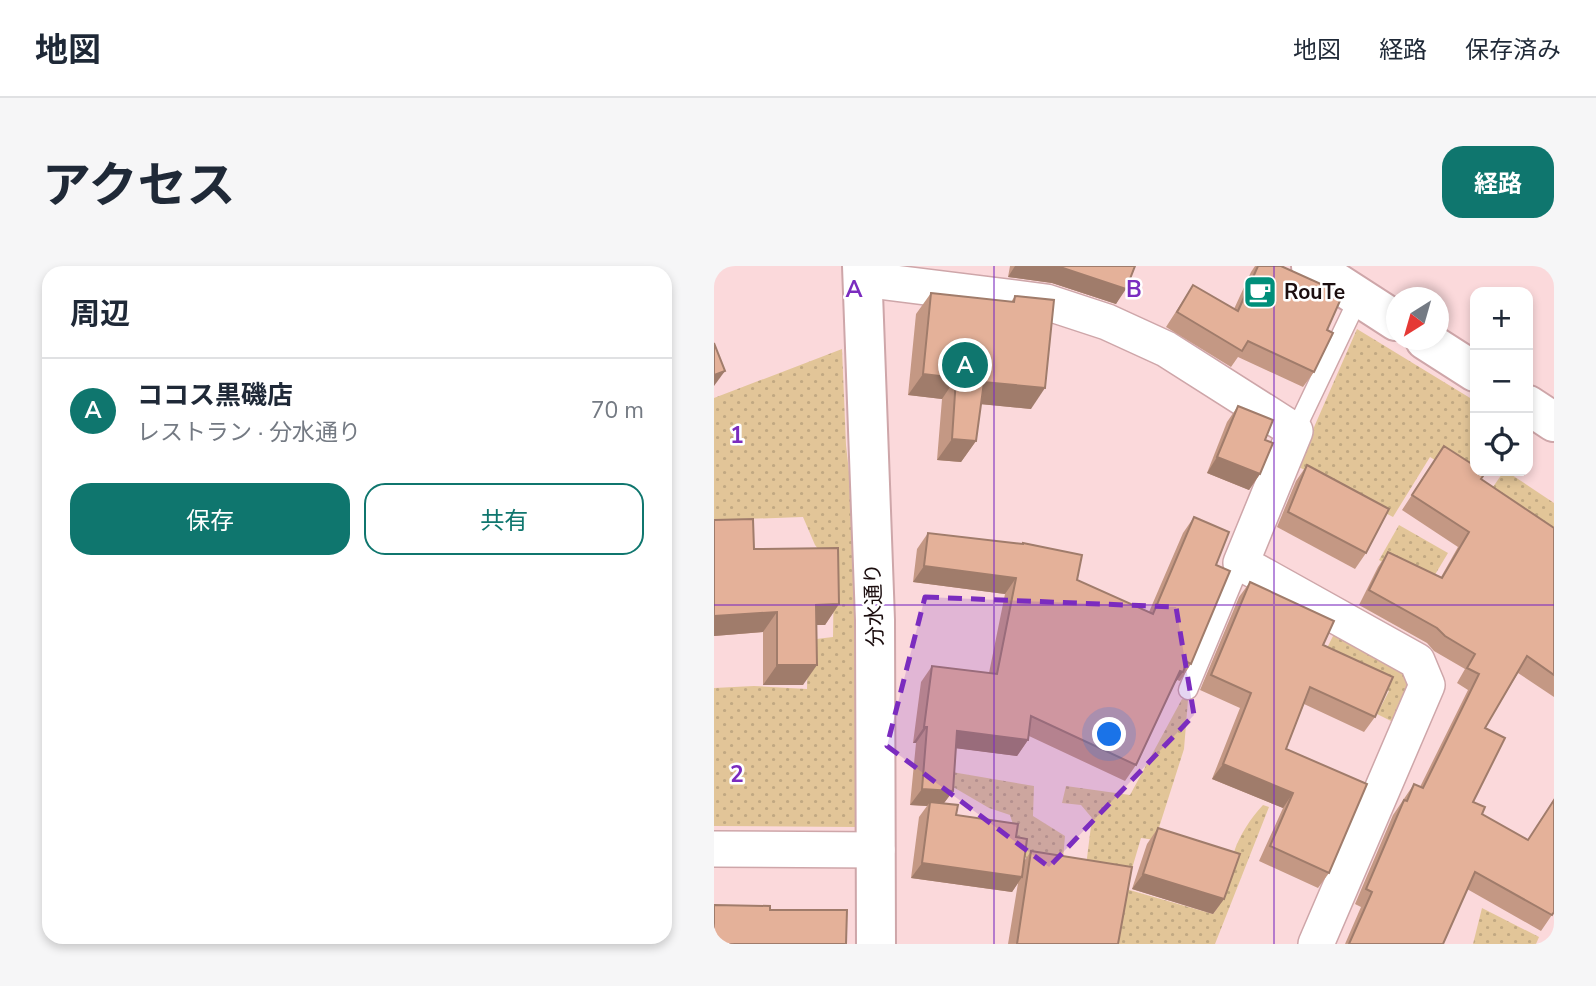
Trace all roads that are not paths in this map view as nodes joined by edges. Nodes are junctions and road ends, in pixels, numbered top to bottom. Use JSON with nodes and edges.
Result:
{"nodes":[{"id":1,"x":1311,"y":266,"type":"edge"},
{"id":2,"x":862,"y":272,"type":"edge"},
{"id":3,"x":1359,"y":297,"type":"junction"},
{"id":4,"x":1386,"y":315,"type":"edge"},
{"id":5,"x":1441,"y":350,"type":"edge"},
{"id":6,"x":1470,"y":369,"type":"edge"},
{"id":7,"x":1533,"y":408,"type":"edge"},
{"id":8,"x":1554,"y":422,"type":"edge"},
{"id":9,"x":1296,"y":431,"type":"junction"},
{"id":10,"x":1241,"y":562,"type":"junction"},
{"id":11,"x":1188,"y":690,"type":"dead end"},
{"id":12,"x":714,"y":849,"type":"edge"},
{"id":13,"x":877,"y":850,"type":"junction"},
{"id":14,"x":876,"y":944,"type":"edge"},
{"id":15,"x":1316,"y":944,"type":"edge"}],
"edges":[{"from":1,"to":3,"type":"street"},
{"from":2,"to":9,"type":"street"},
{"from":2,"to":13,"type":"street","name":"分水通り"},
{"from":3,"to":4,"type":"street"},
{"from":3,"to":9,"type":"lane"},
{"from":5,"to":6,"type":"street"},
{"from":7,"to":8,"type":"street"},
{"from":9,"to":10,"type":"street"},
{"from":10,"to":11,"type":"lane"},
{"from":10,"to":15,"type":"street"},
{"from":12,"to":13,"type":"street"},
{"from":13,"to":14,"type":"street","name":"分水通り"}]}
